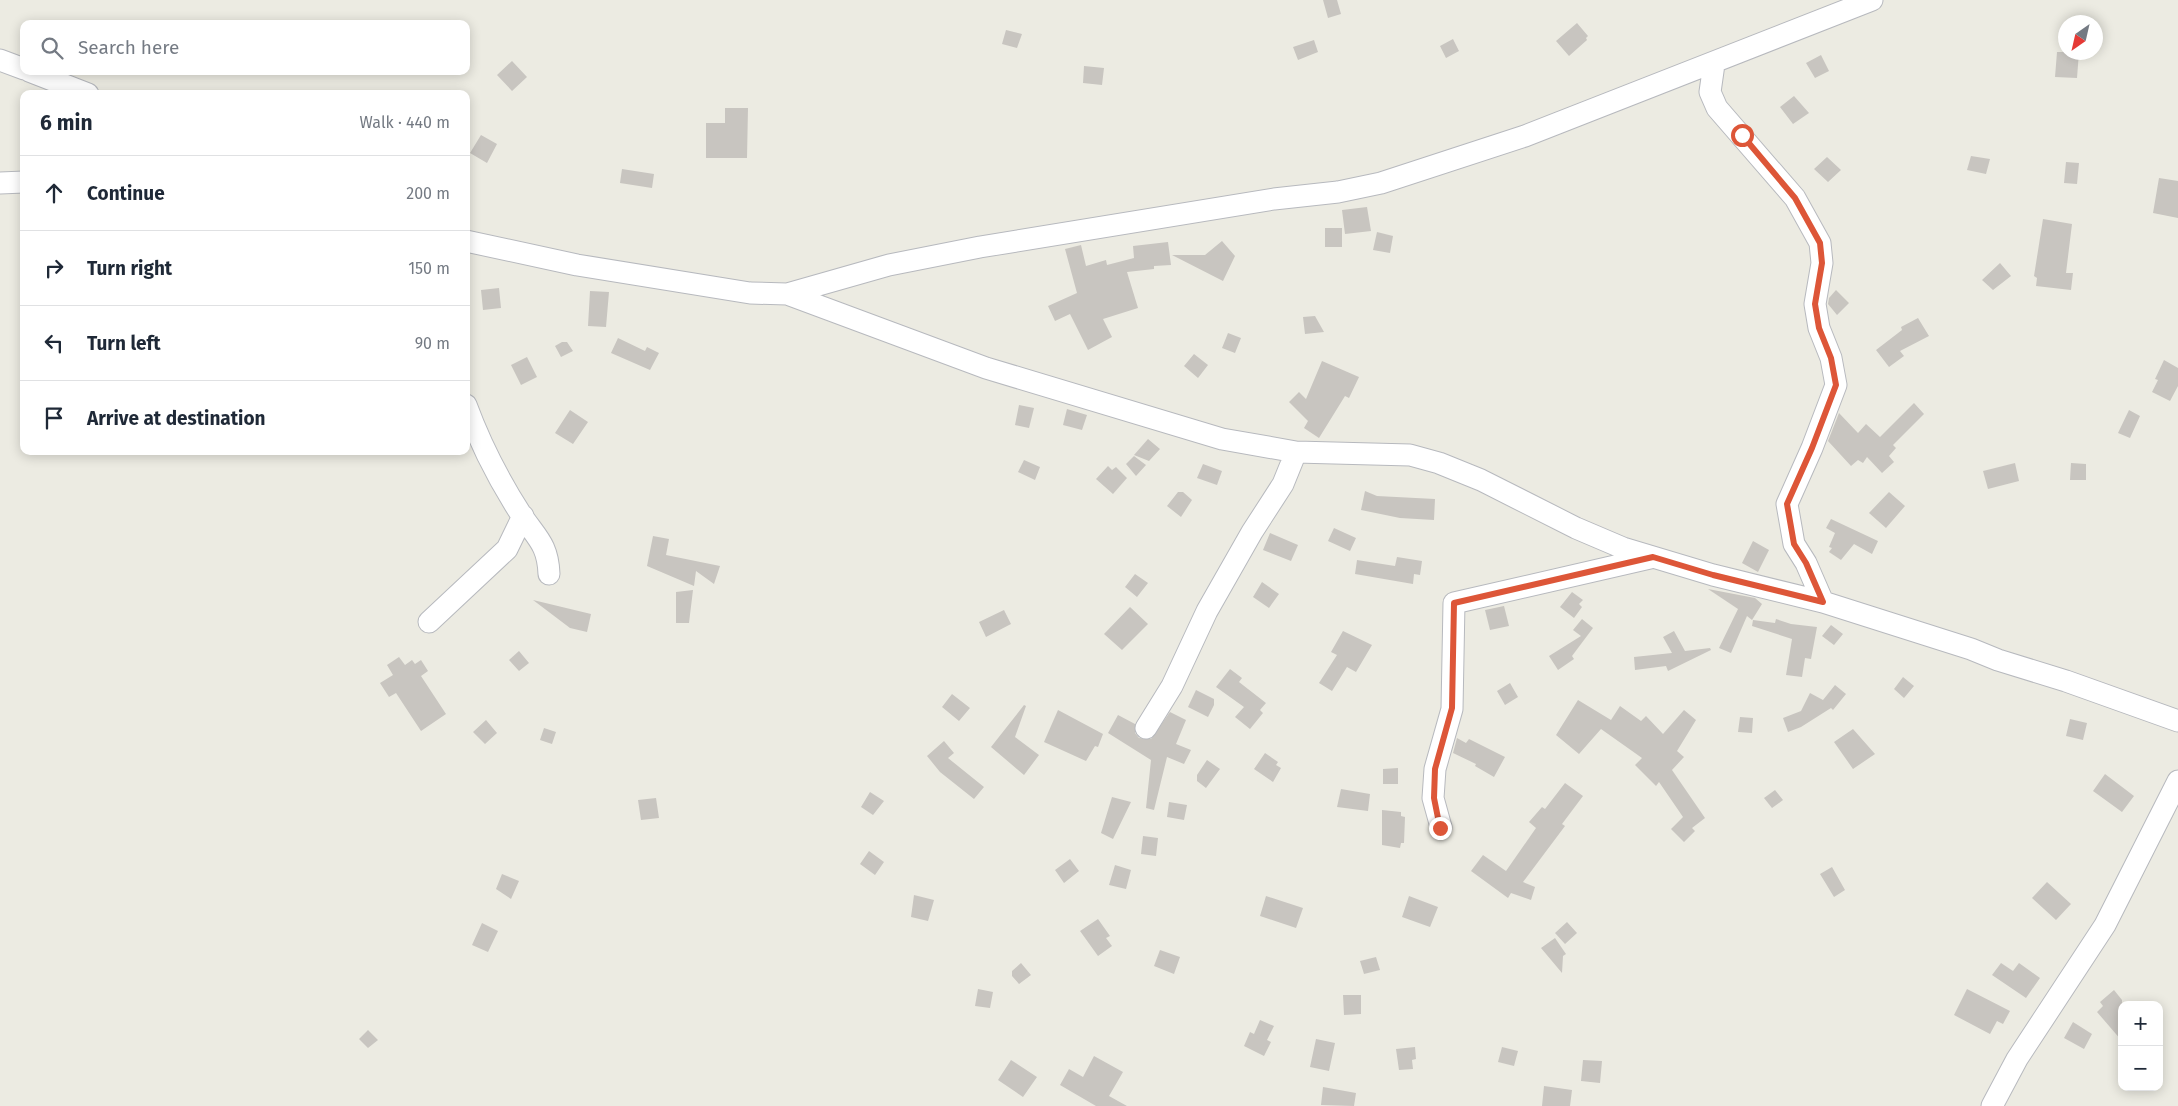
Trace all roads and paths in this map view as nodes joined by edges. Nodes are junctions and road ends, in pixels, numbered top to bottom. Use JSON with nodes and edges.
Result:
{"nodes":[{"id":1,"x":1872,"y":0,"type":"edge"},
{"id":2,"x":0,"y":60,"type":"edge"},
{"id":3,"x":1714,"y":64,"type":"junction"},
{"id":4,"x":20,"y":68,"type":"edge"},
{"id":5,"x":39,"y":75,"type":"edge"},
{"id":6,"x":78,"y":90,"type":"edge"},
{"id":7,"x":20,"y":182,"type":"edge"},
{"id":8,"x":0,"y":183,"type":"edge"},
{"id":9,"x":470,"y":242,"type":"edge"},
{"id":10,"x":787,"y":294,"type":"junction"},
{"id":11,"x":470,"y":414,"type":"edge"},
{"id":12,"x":1296,"y":452,"type":"junction"},
{"id":13,"x":523,"y":516,"type":"junction"},
{"id":14,"x":1653,"y":557,"type":"junction"},
{"id":15,"x":549,"y":574,"type":"dead end"},
{"id":16,"x":1823,"y":602,"type":"junction"},
{"id":17,"x":429,"y":622,"type":"dead end"},
{"id":18,"x":2178,"y":721,"type":"edge"},
{"id":19,"x":1146,"y":728,"type":"dead end"},
{"id":20,"x":2178,"y":781,"type":"edge"},
{"id":21,"x":1440,"y":828,"type":"dead end"},
{"id":22,"x":1992,"y":1106,"type":"edge"}],
"edges":[{"from":1,"to":3,"type":"street"},
{"from":2,"to":4,"type":"street"},
{"from":3,"to":10,"type":"street"},
{"from":3,"to":16,"type":"street"},
{"from":5,"to":6,"type":"street"},
{"from":7,"to":8,"type":"street"},
{"from":9,"to":10,"type":"street"},
{"from":10,"to":12,"type":"street"},
{"from":11,"to":13,"type":"street"},
{"from":12,"to":14,"type":"street"},
{"from":12,"to":19,"type":"street"},
{"from":13,"to":15,"type":"street"},
{"from":13,"to":17,"type":"street"},
{"from":14,"to":16,"type":"street"},
{"from":14,"to":21,"type":"street"},
{"from":16,"to":18,"type":"street"},
{"from":20,"to":22,"type":"street"}]}
